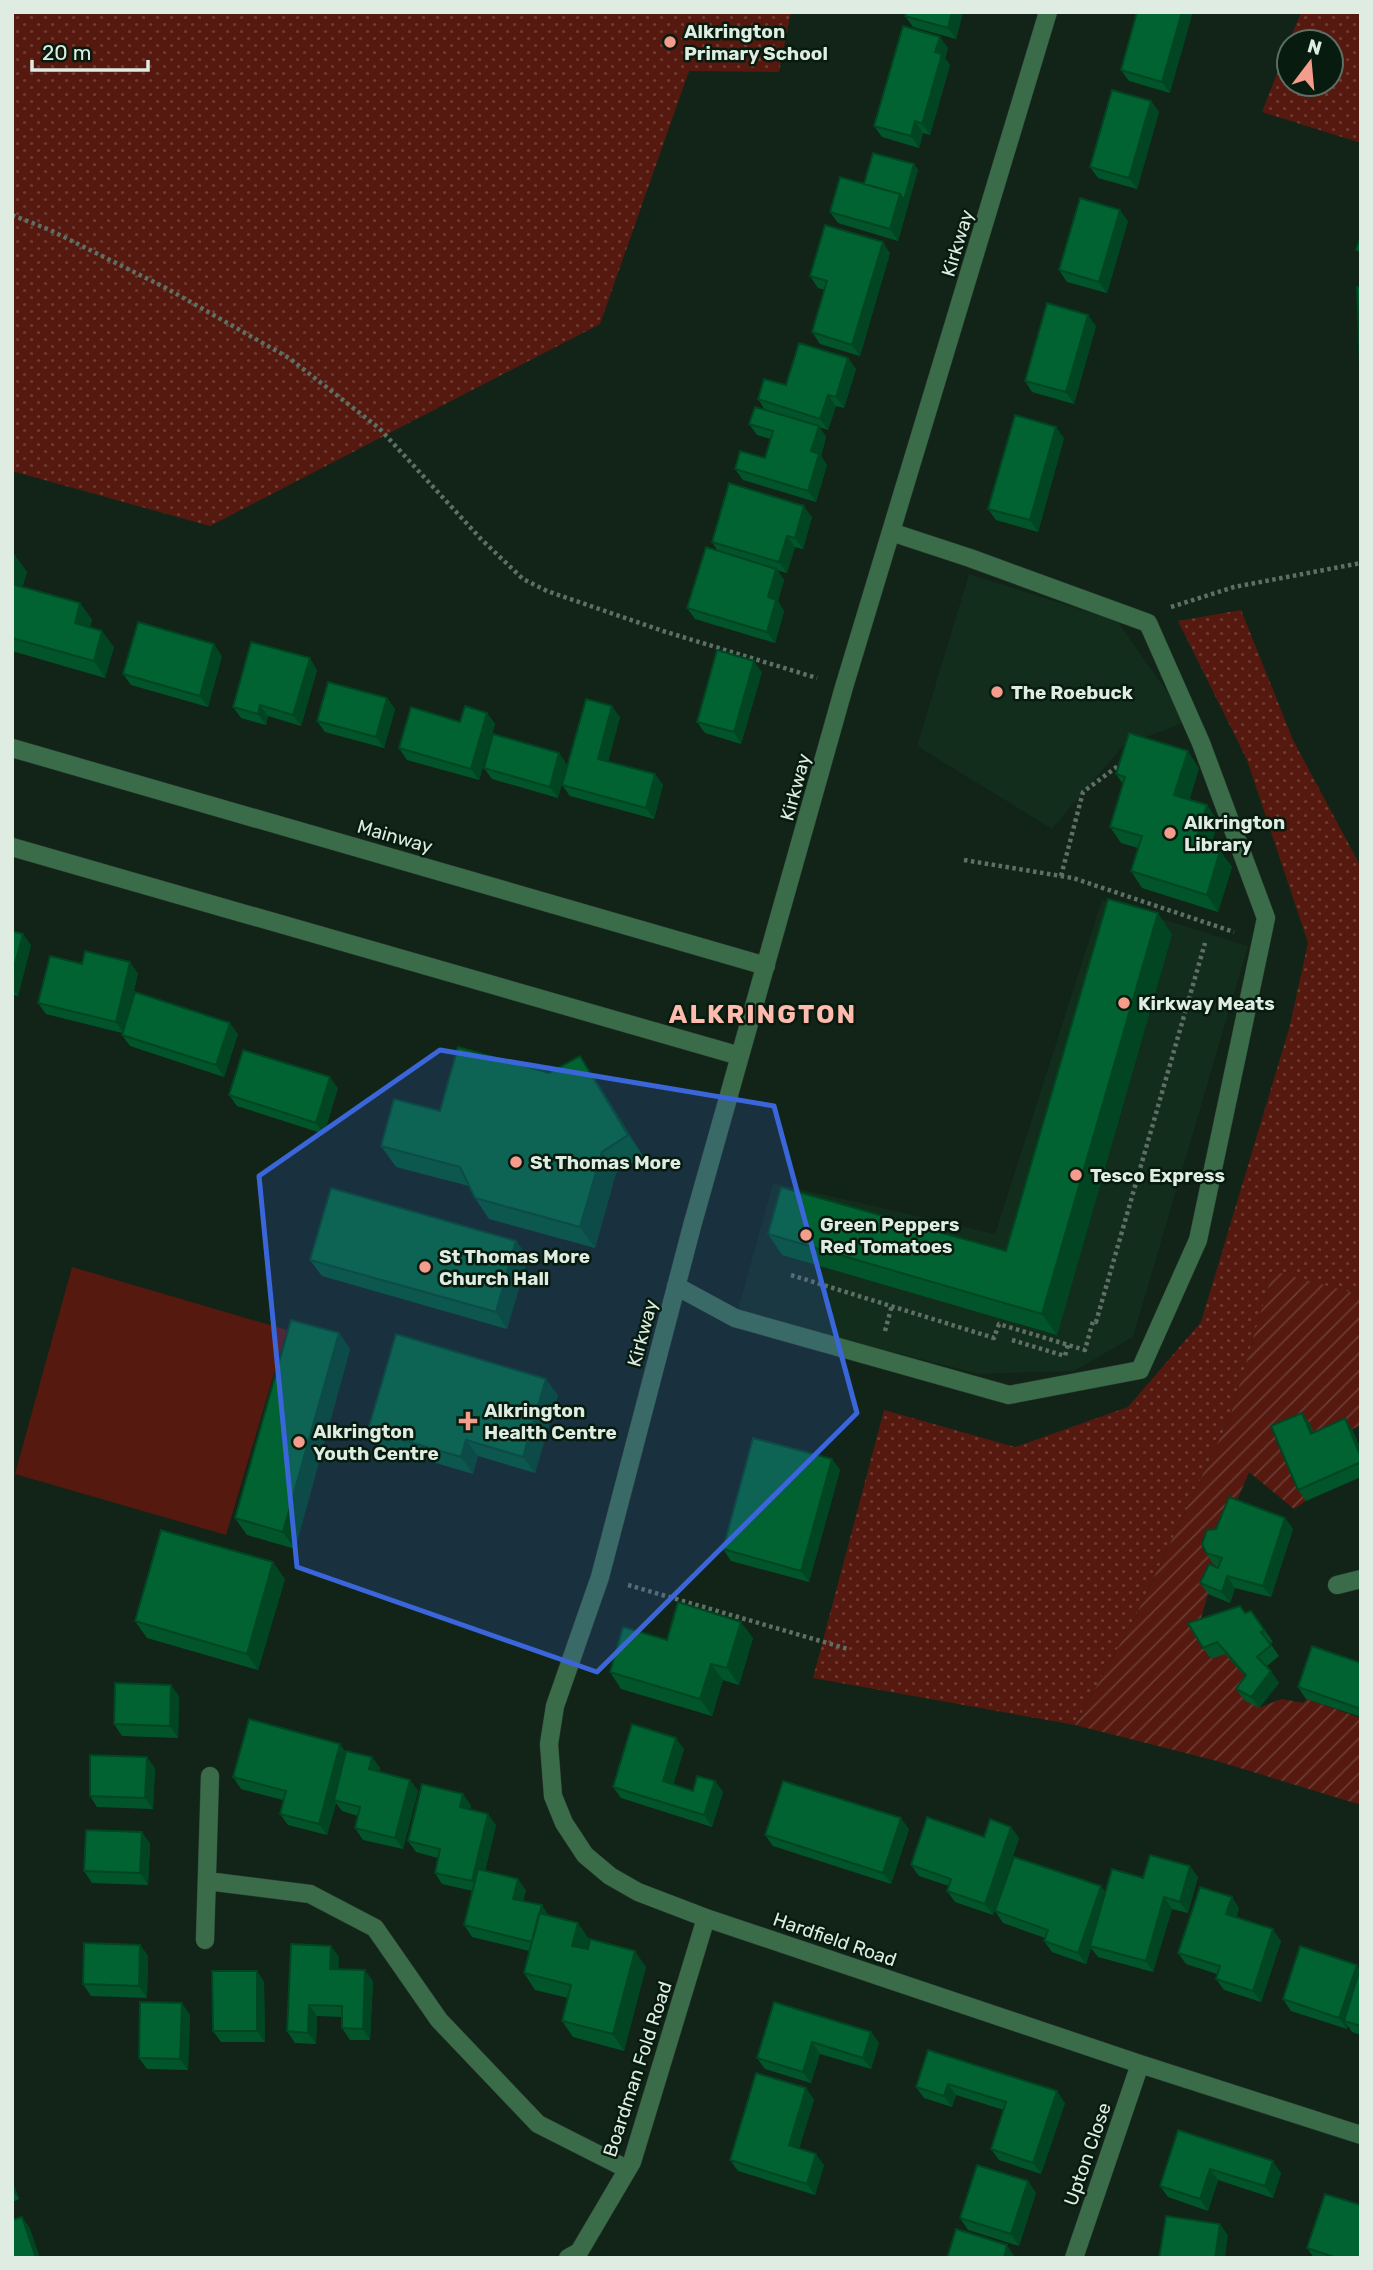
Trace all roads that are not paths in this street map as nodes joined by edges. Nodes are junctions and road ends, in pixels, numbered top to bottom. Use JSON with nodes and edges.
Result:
{"nodes":[{"id":1,"x":1048,"y":12,"type":"edge"},
{"id":2,"x":891,"y":532,"type":"junction"},
{"id":3,"x":12,"y":748,"type":"edge"},
{"id":4,"x":12,"y":847,"type":"edge"},
{"id":5,"x":766,"y":966,"type":"junction"},
{"id":6,"x":740,"y":1056,"type":"junction"},
{"id":7,"x":676,"y":1286,"type":"junction"},
{"id":8,"x":600,"y":1577,"type":"joint"},
{"id":9,"x":1361,"y":1580,"type":"edge"},
{"id":10,"x":1337,"y":1585,"type":"dead end"},
{"id":11,"x":210,"y":1776,"type":"dead end"},
{"id":12,"x":207,"y":1881,"type":"junction"},
{"id":13,"x":706,"y":1918,"type":"junction"},
{"id":14,"x":205,"y":1940,"type":"dead end"},
{"id":15,"x":1140,"y":2064,"type":"junction"},
{"id":16,"x":1361,"y":2136,"type":"edge"},
{"id":17,"x":627,"y":2169,"type":"junction"},
{"id":18,"x":568,"y":2258,"type":"edge"},
{"id":19,"x":1074,"y":2258,"type":"edge"}],
"edges":[{"from":1,"to":2,"type":"street","name":"Kirkway"},
{"from":2,"to":5,"type":"street","name":"Kirkway"},
{"from":2,"to":7,"type":"street"},
{"from":3,"to":5,"type":"street","name":"Mainway"},
{"from":4,"to":6,"type":"street"},
{"from":5,"to":6,"type":"street","name":"Kirkway"},
{"from":6,"to":7,"type":"street","name":"Kirkway"},
{"from":7,"to":8,"type":"street","name":"Kirkway"},
{"from":8,"to":13,"type":"street","name":"Hardfield Road"},
{"from":9,"to":10,"type":"street"},
{"from":11,"to":12,"type":"street"},
{"from":12,"to":14,"type":"street"},
{"from":12,"to":17,"type":"street"},
{"from":13,"to":15,"type":"street","name":"Hardfield Road"},
{"from":13,"to":17,"type":"street","name":"Boardman Fold Road"},
{"from":15,"to":16,"type":"street","name":"Hardfield Road"},
{"from":15,"to":19,"type":"street","name":"Upton Close"},
{"from":17,"to":18,"type":"street","name":"Boardman Fold Road"}]}
